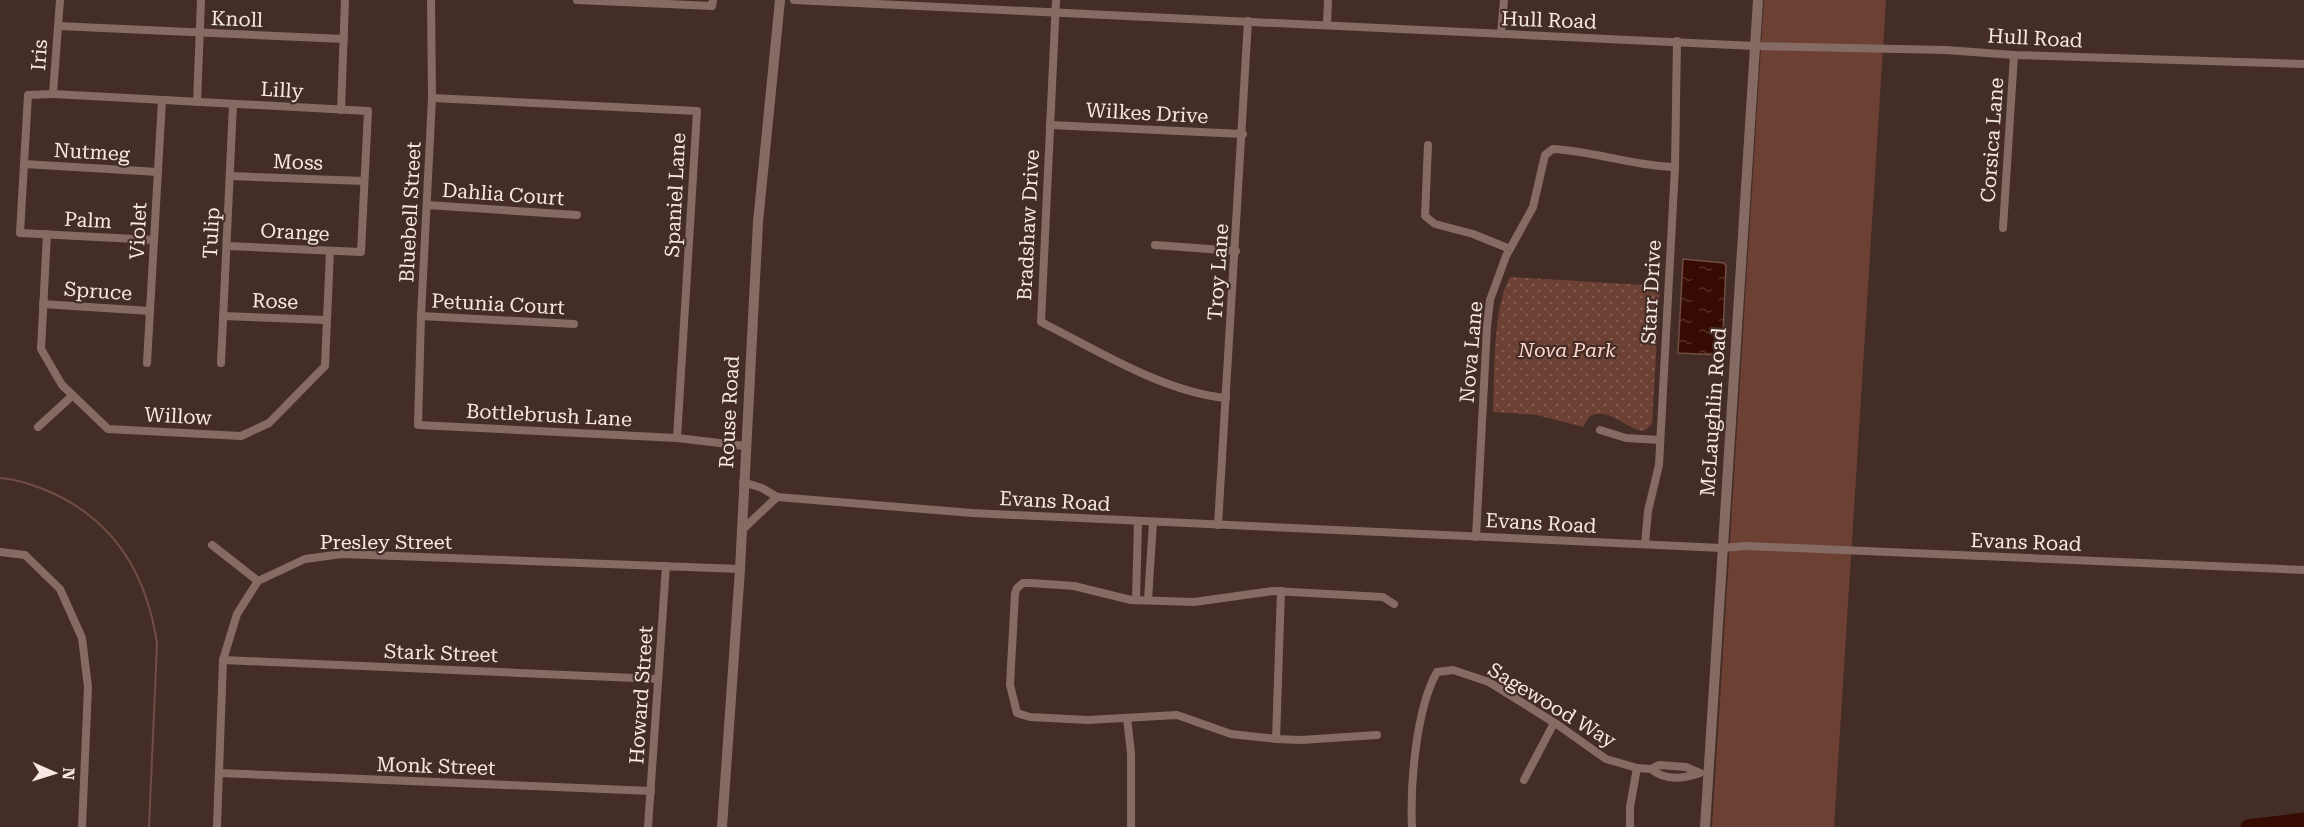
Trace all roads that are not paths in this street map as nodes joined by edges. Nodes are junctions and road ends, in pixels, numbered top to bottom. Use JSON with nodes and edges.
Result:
{"nodes":[{"id":1,"x":60,"y":0,"type":"edge"},
{"id":2,"x":201,"y":0,"type":"edge"},
{"id":3,"x":345,"y":0,"type":"edge"},
{"id":4,"x":431,"y":0,"type":"edge"},
{"id":5,"x":577,"y":0,"type":"edge"},
{"id":6,"x":780,"y":0,"type":"edge"},
{"id":7,"x":794,"y":0,"type":"edge"},
{"id":8,"x":1056,"y":0,"type":"edge"},
{"id":9,"x":1328,"y":0,"type":"edge"},
{"id":10,"x":1504,"y":0,"type":"edge"},
{"id":11,"x":1758,"y":0,"type":"edge"},
{"id":12,"x":619,"y":1,"type":"edge"},
{"id":13,"x":712,"y":3,"type":"edge"},
{"id":14,"x":1055,"y":11,"type":"junction"},
{"id":15,"x":1248,"y":21,"type":"junction"},
{"id":16,"x":1327,"y":25,"type":"junction"},
{"id":17,"x":58,"y":26,"type":"junction"},
{"id":18,"x":200,"y":34,"type":"junction"},
{"id":19,"x":1501,"y":34,"type":"junction"},
{"id":20,"x":344,"y":39,"type":"junction"},
{"id":21,"x":1677,"y":41,"type":"junction"},
{"id":22,"x":1755,"y":46,"type":"junction"},
{"id":23,"x":2014,"y":55,"type":"junction"},
{"id":24,"x":2304,"y":64,"type":"edge"},
{"id":25,"x":53,"y":94,"type":"junction"},
{"id":26,"x":432,"y":98,"type":"junction"},
{"id":27,"x":162,"y":100,"type":"junction"},
{"id":28,"x":197,"y":102,"type":"junction"},
{"id":29,"x":233,"y":104,"type":"junction"},
{"id":30,"x":341,"y":110,"type":"junction"},
{"id":31,"x":1050,"y":125,"type":"junction"},
{"id":32,"x":1243,"y":134,"type":"junction"},
{"id":33,"x":1428,"y":146,"type":"dead end"},
{"id":34,"x":24,"y":165,"type":"junction"},
{"id":35,"x":1675,"y":167,"type":"junction"},
{"id":36,"x":158,"y":172,"type":"junction"},
{"id":37,"x":230,"y":176,"type":"junction"},
{"id":38,"x":364,"y":181,"type":"junction"},
{"id":39,"x":427,"y":206,"type":"junction"},
{"id":40,"x":577,"y":216,"type":"dead end"},
{"id":41,"x":2003,"y":228,"type":"dead end"},
{"id":42,"x":20,"y":233,"type":"joint"},
{"id":43,"x":47,"y":234,"type":"junction"},
{"id":44,"x":154,"y":240,"type":"junction"},
{"id":45,"x":1155,"y":245,"type":"dead end"},
{"id":46,"x":226,"y":246,"type":"junction"},
{"id":47,"x":1510,"y":249,"type":"junction"},
{"id":48,"x":330,"y":250,"type":"junction"},
{"id":49,"x":1236,"y":251,"type":"junction"},
{"id":50,"x":361,"y":252,"type":"joint"},
{"id":51,"x":43,"y":304,"type":"junction"},
{"id":52,"x":150,"y":311,"type":"junction"},
{"id":53,"x":223,"y":316,"type":"junction"},
{"id":54,"x":421,"y":316,"type":"junction"},
{"id":55,"x":326,"y":320,"type":"junction"},
{"id":56,"x":574,"y":324,"type":"dead end"},
{"id":57,"x":147,"y":363,"type":"dead end"},
{"id":58,"x":221,"y":363,"type":"dead end"},
{"id":59,"x":72,"y":396,"type":"junction"},
{"id":60,"x":1226,"y":398,"type":"junction"},
{"id":61,"x":418,"y":425,"type":"joint"},
{"id":62,"x":38,"y":426,"type":"dead end"},
{"id":63,"x":1600,"y":430,"type":"dead end"},
{"id":64,"x":677,"y":438,"type":"junction"},
{"id":65,"x":1660,"y":440,"type":"junction"},
{"id":66,"x":745,"y":446,"type":"junction"},
{"id":67,"x":743,"y":482,"type":"junction"},
{"id":68,"x":777,"y":497,"type":"junction"},
{"id":69,"x":1138,"y":521,"type":"junction"},
{"id":70,"x":1153,"y":522,"type":"junction"},
{"id":71,"x":1218,"y":525,"type":"junction"},
{"id":72,"x":741,"y":531,"type":"junction"},
{"id":73,"x":1476,"y":537,"type":"junction"},
{"id":74,"x":1645,"y":544,"type":"junction"},
{"id":75,"x":212,"y":545,"type":"dead end"},
{"id":76,"x":1722,"y":548,"type":"junction"},
{"id":77,"x":0,"y":552,"type":"edge"},
{"id":78,"x":666,"y":566,"type":"junction"},
{"id":79,"x":740,"y":569,"type":"junction"},
{"id":80,"x":2304,"y":570,"type":"edge"},
{"id":81,"x":258,"y":581,"type":"junction"},
{"id":82,"x":1281,"y":591,"type":"junction"},
{"id":83,"x":1136,"y":600,"type":"junction"},
{"id":84,"x":1148,"y":600,"type":"junction"},
{"id":85,"x":1394,"y":604,"type":"dead end"},
{"id":86,"x":223,"y":660,"type":"junction"},
{"id":87,"x":658,"y":679,"type":"junction"},
{"id":88,"x":1127,"y":718,"type":"junction"},
{"id":89,"x":1554,"y":723,"type":"junction"},
{"id":90,"x":1377,"y":735,"type":"dead end"},
{"id":91,"x":1276,"y":739,"type":"junction"},
{"id":92,"x":1637,"y":768,"type":"junction"},
{"id":93,"x":219,"y":773,"type":"junction"},
{"id":94,"x":1704,"y":773,"type":"junction"},
{"id":95,"x":1524,"y":780,"type":"dead end"},
{"id":96,"x":651,"y":791,"type":"junction"},
{"id":97,"x":82,"y":827,"type":"edge"},
{"id":98,"x":217,"y":827,"type":"edge"},
{"id":99,"x":648,"y":827,"type":"edge"},
{"id":100,"x":722,"y":827,"type":"edge"},
{"id":101,"x":1131,"y":827,"type":"edge"},
{"id":102,"x":1412,"y":827,"type":"edge"},
{"id":103,"x":1630,"y":827,"type":"edge"},
{"id":104,"x":1705,"y":827,"type":"edge"}],
"edges":[{"from":1,"to":17,"type":"street","name":"Iris"},
{"from":2,"to":18,"type":"street"},
{"from":3,"to":20,"type":"street"},
{"from":4,"to":26,"type":"street","name":"Bluebell Street"},
{"from":5,"to":12,"type":"street"},
{"from":6,"to":66,"type":"street","name":"Rouse Road"},
{"from":7,"to":14,"type":"street","name":"Hull Road"},
{"from":8,"to":14,"type":"street","name":"Bradshaw Drive"},
{"from":9,"to":16,"type":"street"},
{"from":10,"to":19,"type":"street"},
{"from":11,"to":22,"type":"street","name":"McLaughlin Road"},
{"from":12,"to":13,"type":"street"},
{"from":14,"to":15,"type":"street","name":"Hull Road"},
{"from":14,"to":31,"type":"street","name":"Bradshaw Drive"},
{"from":15,"to":16,"type":"street","name":"Hull Road"},
{"from":15,"to":32,"type":"street","name":"Troy Lane"},
{"from":16,"to":19,"type":"street","name":"Hull Road"},
{"from":17,"to":18,"type":"street","name":"Knoll"},
{"from":17,"to":25,"type":"street","name":"Iris"},
{"from":18,"to":20,"type":"street","name":"Knoll"},
{"from":18,"to":28,"type":"street"},
{"from":19,"to":21,"type":"street","name":"Hull Road"},
{"from":20,"to":30,"type":"street"},
{"from":21,"to":22,"type":"street","name":"Hull Road"},
{"from":21,"to":35,"type":"street","name":"Starr Drive"},
{"from":22,"to":23,"type":"street","name":"Hull Road"},
{"from":22,"to":76,"type":"street","name":"McLaughlin Road"},
{"from":23,"to":24,"type":"street","name":"Hull Road"},
{"from":23,"to":41,"type":"street","name":"Corsica Lane"},
{"from":25,"to":27,"type":"street","name":"Lilly"},
{"from":25,"to":34,"type":"street","name":"Iris"},
{"from":26,"to":39,"type":"street","name":"Bluebell Street"},
{"from":26,"to":64,"type":"street","name":"Spaniel Lane"},
{"from":27,"to":28,"type":"street","name":"Lilly"},
{"from":27,"to":36,"type":"street","name":"Violet"},
{"from":28,"to":29,"type":"street","name":"Lilly"},
{"from":29,"to":30,"type":"street","name":"Lilly"},
{"from":29,"to":37,"type":"street","name":"Tulip"},
{"from":30,"to":38,"type":"street","name":"Lilly"},
{"from":31,"to":32,"type":"street","name":"Wilkes Drive"},
{"from":31,"to":60,"type":"street","name":"Bradshaw Drive"},
{"from":32,"to":49,"type":"street","name":"Troy Lane"},
{"from":33,"to":47,"type":"street"},
{"from":34,"to":36,"type":"street","name":"Nutmeg"},
{"from":34,"to":42,"type":"street","name":"Iris"},
{"from":35,"to":47,"type":"street","name":"Nova Lane"},
{"from":35,"to":65,"type":"street","name":"Starr Drive"},
{"from":36,"to":44,"type":"street","name":"Violet"},
{"from":37,"to":38,"type":"street","name":"Moss"},
{"from":37,"to":46,"type":"street","name":"Tulip"},
{"from":38,"to":50,"type":"street","name":"Lilly"},
{"from":39,"to":40,"type":"street","name":"Dahlia Court"},
{"from":39,"to":54,"type":"street","name":"Bluebell Street"},
{"from":42,"to":43,"type":"street","name":"Palm"},
{"from":43,"to":44,"type":"street","name":"Palm"},
{"from":43,"to":51,"type":"street","name":"Willow"},
{"from":44,"to":52,"type":"street","name":"Violet"},
{"from":45,"to":49,"type":"street"},
{"from":46,"to":48,"type":"street","name":"Orange"},
{"from":46,"to":53,"type":"street","name":"Tulip"},
{"from":47,"to":73,"type":"street","name":"Nova Lane"},
{"from":48,"to":50,"type":"street","name":"Orange"},
{"from":48,"to":55,"type":"street","name":"Willow"},
{"from":49,"to":60,"type":"street","name":"Troy Lane"},
{"from":51,"to":52,"type":"street","name":"Spruce"},
{"from":51,"to":59,"type":"street","name":"Willow"},
{"from":52,"to":57,"type":"street","name":"Violet"},
{"from":53,"to":55,"type":"street","name":"Rose"},
{"from":53,"to":58,"type":"street","name":"Tulip"},
{"from":54,"to":56,"type":"street","name":"Petunia Court"},
{"from":54,"to":61,"type":"street","name":"Bluebell Street"},
{"from":55,"to":59,"type":"street","name":"Willow"},
{"from":59,"to":62,"type":"street"},
{"from":60,"to":71,"type":"street","name":"Troy Lane"},
{"from":61,"to":64,"type":"street","name":"Bottlebrush Lane"},
{"from":63,"to":65,"type":"street"},
{"from":64,"to":66,"type":"street","name":"Bottlebrush Lane"},
{"from":65,"to":74,"type":"street","name":"Starr Drive"},
{"from":66,"to":67,"type":"street","name":"Rouse Road"},
{"from":67,"to":68,"type":"street","name":"Evans Road"},
{"from":67,"to":72,"type":"street","name":"Rouse Road"},
{"from":68,"to":69,"type":"street","name":"Evans Road"},
{"from":68,"to":72,"type":"street"},
{"from":69,"to":70,"type":"street","name":"Evans Road"},
{"from":69,"to":83,"type":"street"},
{"from":70,"to":71,"type":"street","name":"Evans Road"},
{"from":70,"to":84,"type":"street"},
{"from":71,"to":73,"type":"street","name":"Evans Road"},
{"from":72,"to":79,"type":"street","name":"Rouse Road"},
{"from":73,"to":74,"type":"street","name":"Evans Road"},
{"from":74,"to":76,"type":"street","name":"Evans Road"},
{"from":75,"to":81,"type":"street"},
{"from":76,"to":80,"type":"street","name":"Evans Road"},
{"from":76,"to":94,"type":"street","name":"McLaughlin Road"},
{"from":77,"to":97,"type":"street"},
{"from":78,"to":79,"type":"street","name":"Presley Street"},
{"from":78,"to":81,"type":"street","name":"Presley Street"},
{"from":78,"to":87,"type":"street","name":"Howard Street"},
{"from":79,"to":100,"type":"street","name":"Rouse Road"},
{"from":81,"to":86,"type":"street"},
{"from":82,"to":84,"type":"street"},
{"from":82,"to":85,"type":"street"},
{"from":82,"to":91,"type":"street"},
{"from":83,"to":84,"type":"street"},
{"from":83,"to":88,"type":"street"},
{"from":86,"to":87,"type":"street","name":"Stark Street"},
{"from":86,"to":93,"type":"street"},
{"from":87,"to":96,"type":"street","name":"Howard Street"},
{"from":88,"to":91,"type":"street"},
{"from":88,"to":101,"type":"street"},
{"from":89,"to":92,"type":"street","name":"Sagewood Way"},
{"from":89,"to":95,"type":"street"},
{"from":89,"to":102,"type":"street","name":"Sagewood Way"},
{"from":90,"to":91,"type":"street"},
{"from":92,"to":94,"type":"street","name":"Sagewood Way"},
{"from":92,"to":103,"type":"street"},
{"from":93,"to":96,"type":"street","name":"Monk Street"},
{"from":93,"to":98,"type":"street"},
{"from":94,"to":104,"type":"street","name":"McLaughlin Road"},
{"from":96,"to":99,"type":"street","name":"Howard Street"}]}
